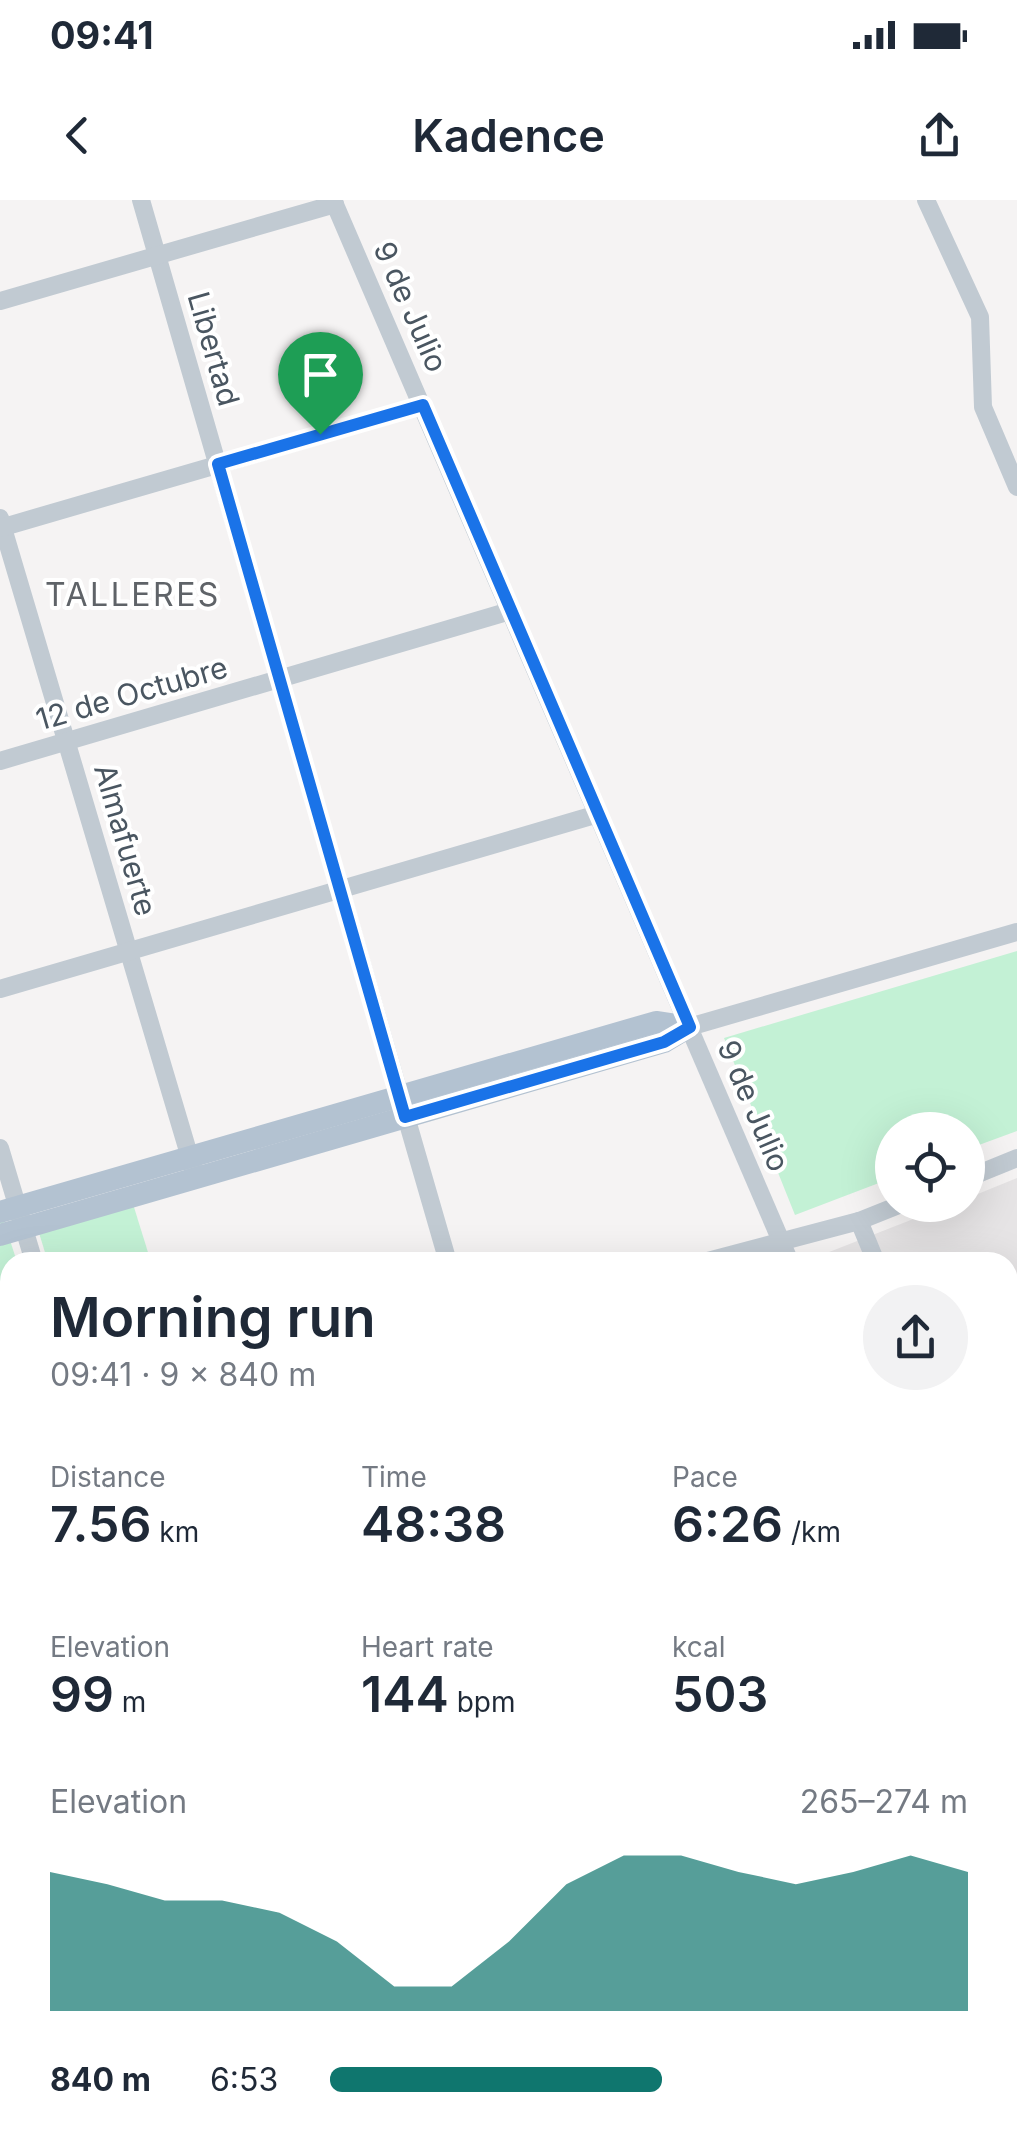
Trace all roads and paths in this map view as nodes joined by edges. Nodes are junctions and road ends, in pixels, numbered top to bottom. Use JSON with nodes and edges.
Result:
{"nodes":[{"id":1,"x":140,"y":200,"type":"edge"},
{"id":2,"x":926,"y":200,"type":"edge"},
{"id":3,"x":334,"y":202,"type":"edge"},
{"id":4,"x":157,"y":256,"type":"junction"},
{"id":5,"x":0,"y":302,"type":"edge"},
{"id":6,"x":423,"y":405,"type":"junction"},
{"id":7,"x":218,"y":464,"type":"junction"},
{"id":8,"x":1017,"y":488,"type":"edge"},
{"id":9,"x":1,"y":525,"type":"edge"},
{"id":10,"x":510,"y":611,"type":"junction"},
{"id":11,"x":278,"y":680,"type":"junction"},
{"id":12,"x":68,"y":742,"type":"junction"},
{"id":13,"x":0,"y":761,"type":"edge"},
{"id":14,"x":598,"y":814,"type":"junction"},
{"id":15,"x":340,"y":890,"type":"junction"},
{"id":16,"x":1017,"y":932,"type":"edge"},
{"id":17,"x":128,"y":952,"type":"junction"},
{"id":18,"x":0,"y":989,"type":"edge"},
{"id":19,"x":690,"y":1027,"type":"junction"},
{"id":20,"x":402,"y":1106,"type":"junction"},
{"id":21,"x":0,"y":1148,"type":"edge"},
{"id":22,"x":1017,"y":1158,"type":"edge"},
{"id":23,"x":193,"y":1167,"type":"junction"},
{"id":24,"x":985,"y":1171,"type":"edge"},
{"id":25,"x":875,"y":1215,"type":"edge"},
{"id":26,"x":14,"y":1216,"type":"edge"},
{"id":27,"x":858,"y":1221,"type":"junction"},
{"id":28,"x":0,"y":1235,"type":"edge"},
{"id":29,"x":781,"y":1241,"type":"junction"},
{"id":30,"x":30,"y":1252,"type":"edge"},
{"id":31,"x":445,"y":1252,"type":"edge"},
{"id":32,"x":741,"y":1252,"type":"edge"},
{"id":33,"x":786,"y":1252,"type":"edge"},
{"id":34,"x":872,"y":1252,"type":"edge"}],
"edges":[{"from":1,"to":4,"type":"street","name":"Libertad"},
{"from":2,"to":8,"type":"street"},
{"from":3,"to":4,"type":"street"},
{"from":3,"to":6,"type":"street","name":"9 de Julio"},
{"from":4,"to":5,"type":"street"},
{"from":4,"to":7,"type":"street","name":"Libertad"},
{"from":6,"to":7,"type":"street"},
{"from":6,"to":10,"type":"street","name":"9 de Julio"},
{"from":7,"to":9,"type":"street"},
{"from":7,"to":11,"type":"street","name":"Libertad"},
{"from":9,"to":12,"type":"street","name":"Almafuerte"},
{"from":10,"to":11,"type":"street","name":"12 de Octubre"},
{"from":10,"to":14,"type":"street","name":"9 de Julio"},
{"from":11,"to":12,"type":"street","name":"12 de Octubre"},
{"from":11,"to":15,"type":"street","name":"Libertad"},
{"from":12,"to":13,"type":"street","name":"12 de Octubre"},
{"from":12,"to":17,"type":"street","name":"Almafuerte"},
{"from":14,"to":15,"type":"street"},
{"from":14,"to":19,"type":"street","name":"9 de Julio"},
{"from":15,"to":17,"type":"street"},
{"from":15,"to":20,"type":"street","name":"Libertad"},
{"from":16,"to":19,"type":"street"},
{"from":17,"to":18,"type":"street"},
{"from":17,"to":23,"type":"street","name":"Almafuerte"},
{"from":19,"to":20,"type":"main road"},
{"from":19,"to":29,"type":"street","name":"9 de Julio"},
{"from":20,"to":23,"type":"main road"},
{"from":20,"to":31,"type":"street","name":"Libertad"},
{"from":21,"to":26,"type":"street"},
{"from":22,"to":24,"type":"street"},
{"from":23,"to":26,"type":"main road"},
{"from":25,"to":27,"type":"street"},
{"from":26,"to":28,"type":"main road"},
{"from":26,"to":30,"type":"street"},
{"from":27,"to":29,"type":"street"},
{"from":27,"to":34,"type":"street"},
{"from":29,"to":32,"type":"street"},
{"from":29,"to":33,"type":"street","name":"9 de Julio"}]}
